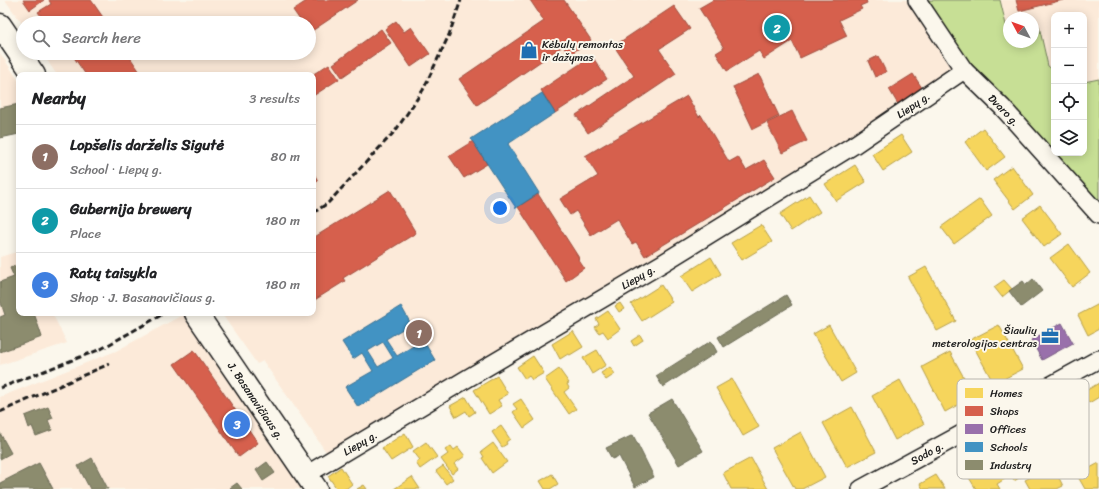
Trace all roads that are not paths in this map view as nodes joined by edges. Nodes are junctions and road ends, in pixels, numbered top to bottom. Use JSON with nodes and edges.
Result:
{"nodes":[{"id":1,"x":917,"y":0,"type":"edge"},
{"id":2,"x":0,"y":25,"type":"edge"},
{"id":3,"x":16,"y":49,"type":"edge"},
{"id":4,"x":24,"y":60,"type":"edge"},
{"id":5,"x":964,"y":70,"type":"junction"},
{"id":6,"x":32,"y":72,"type":"edge"},
{"id":7,"x":1099,"y":215,"type":"edge"},
{"id":8,"x":198,"y":316,"type":"edge"},
{"id":9,"x":1099,"y":359,"type":"edge"},
{"id":10,"x":1062,"y":379,"type":"edge"},
{"id":11,"x":957,"y":437,"type":"edge"},
{"id":12,"x":311,"y":482,"type":"edge"},
{"id":13,"x":861,"y":489,"type":"edge"}],
"edges":[{"from":1,"to":5,"type":"street","name":"Dvaro g."},
{"from":2,"to":3,"type":"main road"},
{"from":4,"to":6,"type":"main road"},
{"from":5,"to":7,"type":"street","name":"Dvaro g."},
{"from":5,"to":12,"type":"street","name":"Liepų g."},
{"from":8,"to":12,"type":"main road","name":"J. Basanavičiaus g."},
{"from":9,"to":10,"type":"street","name":"Sodo g."},
{"from":11,"to":13,"type":"street","name":"Sodo g."}]}
